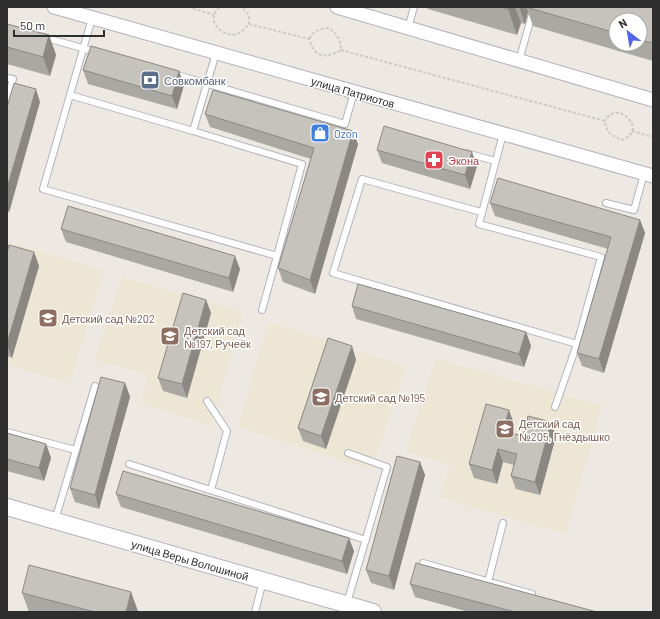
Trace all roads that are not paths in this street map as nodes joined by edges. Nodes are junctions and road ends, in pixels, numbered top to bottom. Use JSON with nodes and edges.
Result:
{"nodes":[{"id":1,"x":54,"y":7,"type":"edge"},
{"id":2,"x":337,"y":7,"type":"edge"},
{"id":3,"x":414,"y":7,"type":"edge"},
{"id":4,"x":534,"y":7,"type":"edge"},
{"id":5,"x":92,"y":18,"type":"junction"},
{"id":6,"x":408,"y":28,"type":"junction"},
{"id":7,"x":38,"y":35,"type":"edge"},
{"id":8,"x":83,"y":49,"type":"junction"},
{"id":9,"x":216,"y":53,"type":"junction"},
{"id":10,"x":105,"y":55,"type":"edge"},
{"id":11,"x":518,"y":60,"type":"junction"},
{"id":12,"x":171,"y":73,"type":"edge"},
{"id":13,"x":7,"y":78,"type":"edge"},
{"id":14,"x":207,"y":83,"type":"junction"},
{"id":15,"x":354,"y":92,"type":"junction"},
{"id":16,"x":70,"y":95,"type":"junction"},
{"id":17,"x":7,"y":100,"type":"edge"},
{"id":18,"x":653,"y":100,"type":"edge"},
{"id":19,"x":193,"y":131,"type":"junction"},
{"id":20,"x":503,"y":134,"type":"junction"},
{"id":21,"x":460,"y":151,"type":"edge"},
{"id":22,"x":495,"y":161,"type":"junction"},
{"id":23,"x":648,"y":175,"type":"edge"},
{"id":24,"x":606,"y":203,"type":"dead end"},
{"id":25,"x":481,"y":212,"type":"junction"},
{"id":26,"x":277,"y":256,"type":"junction"},
{"id":27,"x":262,"y":310,"type":"dead end"},
{"id":28,"x":577,"y":344,"type":"junction"},
{"id":29,"x":95,"y":386,"type":"dead end"},
{"id":30,"x":207,"y":401,"type":"dead end"},
{"id":31,"x":555,"y":407,"type":"dead end"},
{"id":32,"x":7,"y":432,"type":"edge"},
{"id":33,"x":76,"y":450,"type":"junction"},
{"id":34,"x":348,"y":453,"type":"dead end"},
{"id":35,"x":130,"y":464,"type":"dead end"},
{"id":36,"x":210,"y":490,"type":"junction"},
{"id":37,"x":7,"y":507,"type":"edge"},
{"id":38,"x":54,"y":521,"type":"junction"},
{"id":39,"x":503,"y":524,"type":"dead end"},
{"id":40,"x":366,"y":540,"type":"junction"},
{"id":41,"x":423,"y":563,"type":"edge"},
{"id":42,"x":263,"y":581,"type":"junction"},
{"id":43,"x":488,"y":582,"type":"junction"},
{"id":44,"x":540,"y":597,"type":"edge"},
{"id":45,"x":347,"y":605,"type":"junction"},
{"id":46,"x":254,"y":612,"type":"edge"},
{"id":47,"x":373,"y":612,"type":"edge"}],
"edges":[{"from":1,"to":5,"type":"street","name":"улица Патриотов"},
{"from":2,"to":6,"type":"street"},
{"from":3,"to":6,"type":"lane"},
{"from":4,"to":11,"type":"lane"},
{"from":5,"to":8,"type":"lane"},
{"from":5,"to":9,"type":"street","name":"улица Патриотов"},
{"from":6,"to":11,"type":"street"},
{"from":7,"to":8,"type":"lane"},
{"from":8,"to":10,"type":"lane"},
{"from":8,"to":16,"type":"lane"},
{"from":9,"to":14,"type":"lane"},
{"from":9,"to":15,"type":"street","name":"улица Патриотов"},
{"from":11,"to":18,"type":"street"},
{"from":12,"to":14,"type":"lane"},
{"from":13,"to":17,"type":"lane"},
{"from":14,"to":15,"type":"lane"},
{"from":14,"to":19,"type":"lane"},
{"from":15,"to":20,"type":"street","name":"улица Патриотов"},
{"from":16,"to":19,"type":"lane"},
{"from":16,"to":26,"type":"lane"},
{"from":19,"to":26,"type":"lane"},
{"from":20,"to":22,"type":"lane"},
{"from":20,"to":23,"type":"street","name":"улица Патриотов"},
{"from":21,"to":22,"type":"lane"},
{"from":22,"to":25,"type":"lane"},
{"from":23,"to":24,"type":"lane"},
{"from":25,"to":28,"type":"lane"},
{"from":25,"to":28,"type":"lane"},
{"from":26,"to":27,"type":"lane"},
{"from":28,"to":31,"type":"lane"},
{"from":29,"to":33,"type":"lane"},
{"from":30,"to":36,"type":"lane"},
{"from":32,"to":33,"type":"lane"},
{"from":33,"to":38,"type":"lane"},
{"from":34,"to":40,"type":"lane"},
{"from":35,"to":36,"type":"lane"},
{"from":36,"to":40,"type":"lane"},
{"from":37,"to":38,"type":"street","name":"улица Веры Волошиной"},
{"from":38,"to":42,"type":"street","name":"улица Веры Волошиной"},
{"from":39,"to":43,"type":"lane"},
{"from":40,"to":45,"type":"lane"},
{"from":41,"to":43,"type":"lane"},
{"from":42,"to":45,"type":"street","name":"улица Веры Волошиной"},
{"from":42,"to":46,"type":"lane"},
{"from":43,"to":44,"type":"lane"},
{"from":45,"to":47,"type":"street","name":"улица Веры Волошиной"}]}
